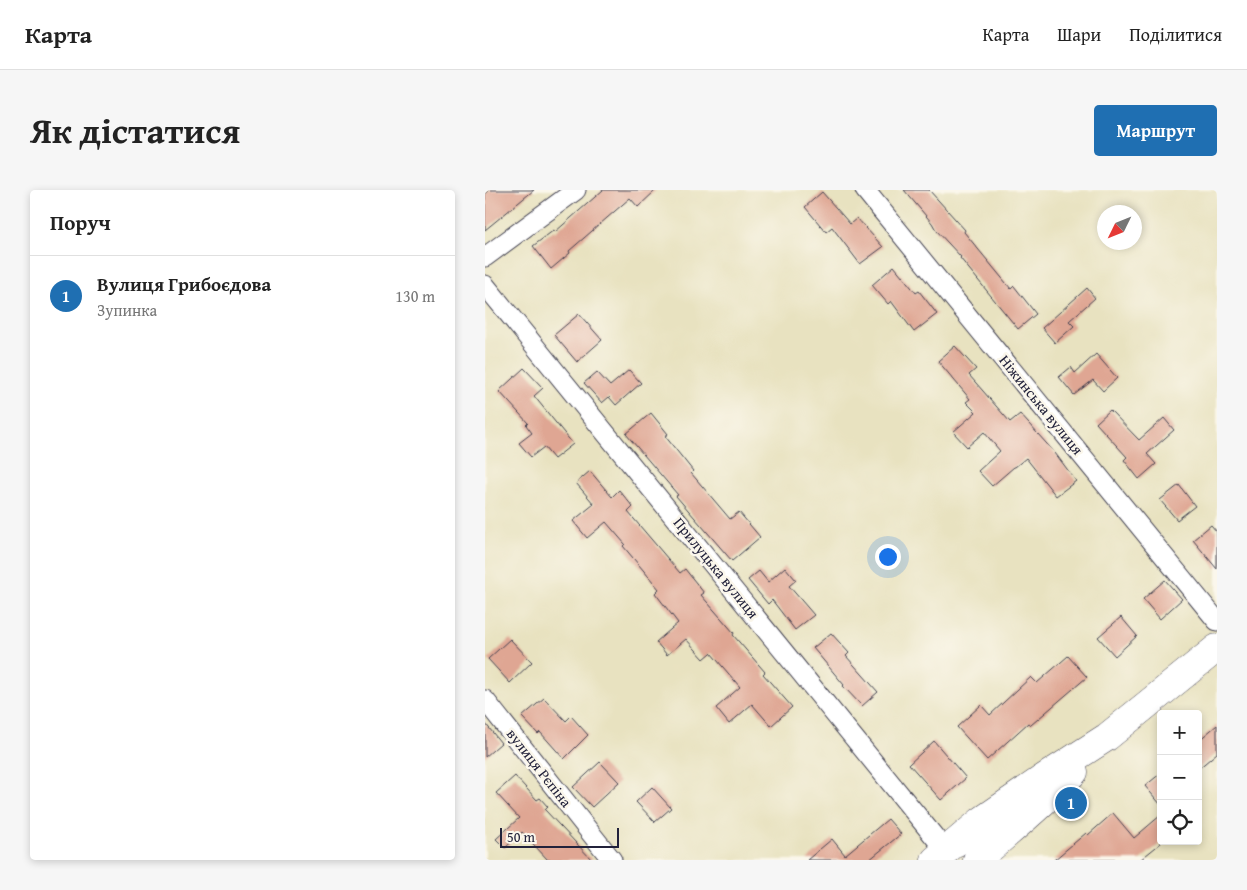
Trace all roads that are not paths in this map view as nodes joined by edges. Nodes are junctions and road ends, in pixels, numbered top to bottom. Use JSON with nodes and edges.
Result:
{"nodes":[{"id":1,"x":576,"y":190,"type":"edge"},
{"id":2,"x":865,"y":190,"type":"edge"},
{"id":3,"x":485,"y":257,"type":"edge"},
{"id":4,"x":485,"y":285,"type":"edge"},
{"id":5,"x":1217,"y":621,"type":"edge"},
{"id":6,"x":1217,"y":648,"type":"edge"},
{"id":7,"x":485,"y":700,"type":"edge"},
{"id":8,"x":1107,"y":737,"type":"junction"},
{"id":9,"x":945,"y":857,"type":"edge"},
{"id":10,"x":612,"y":860,"type":"edge"},
{"id":11,"x":977,"y":860,"type":"edge"}],
"edges":[{"from":1,"to":3,"type":"street"},
{"from":2,"to":5,"type":"street","name":"Ніжинська вулиця"},
{"from":4,"to":9,"type":"street","name":"Прилуцька вулиця"},
{"from":6,"to":8,"type":"main road"},
{"from":7,"to":10,"type":"street","name":"вулиця Рєпіна"},
{"from":8,"to":9,"type":"main road"},
{"from":8,"to":11,"type":"main road"}]}
